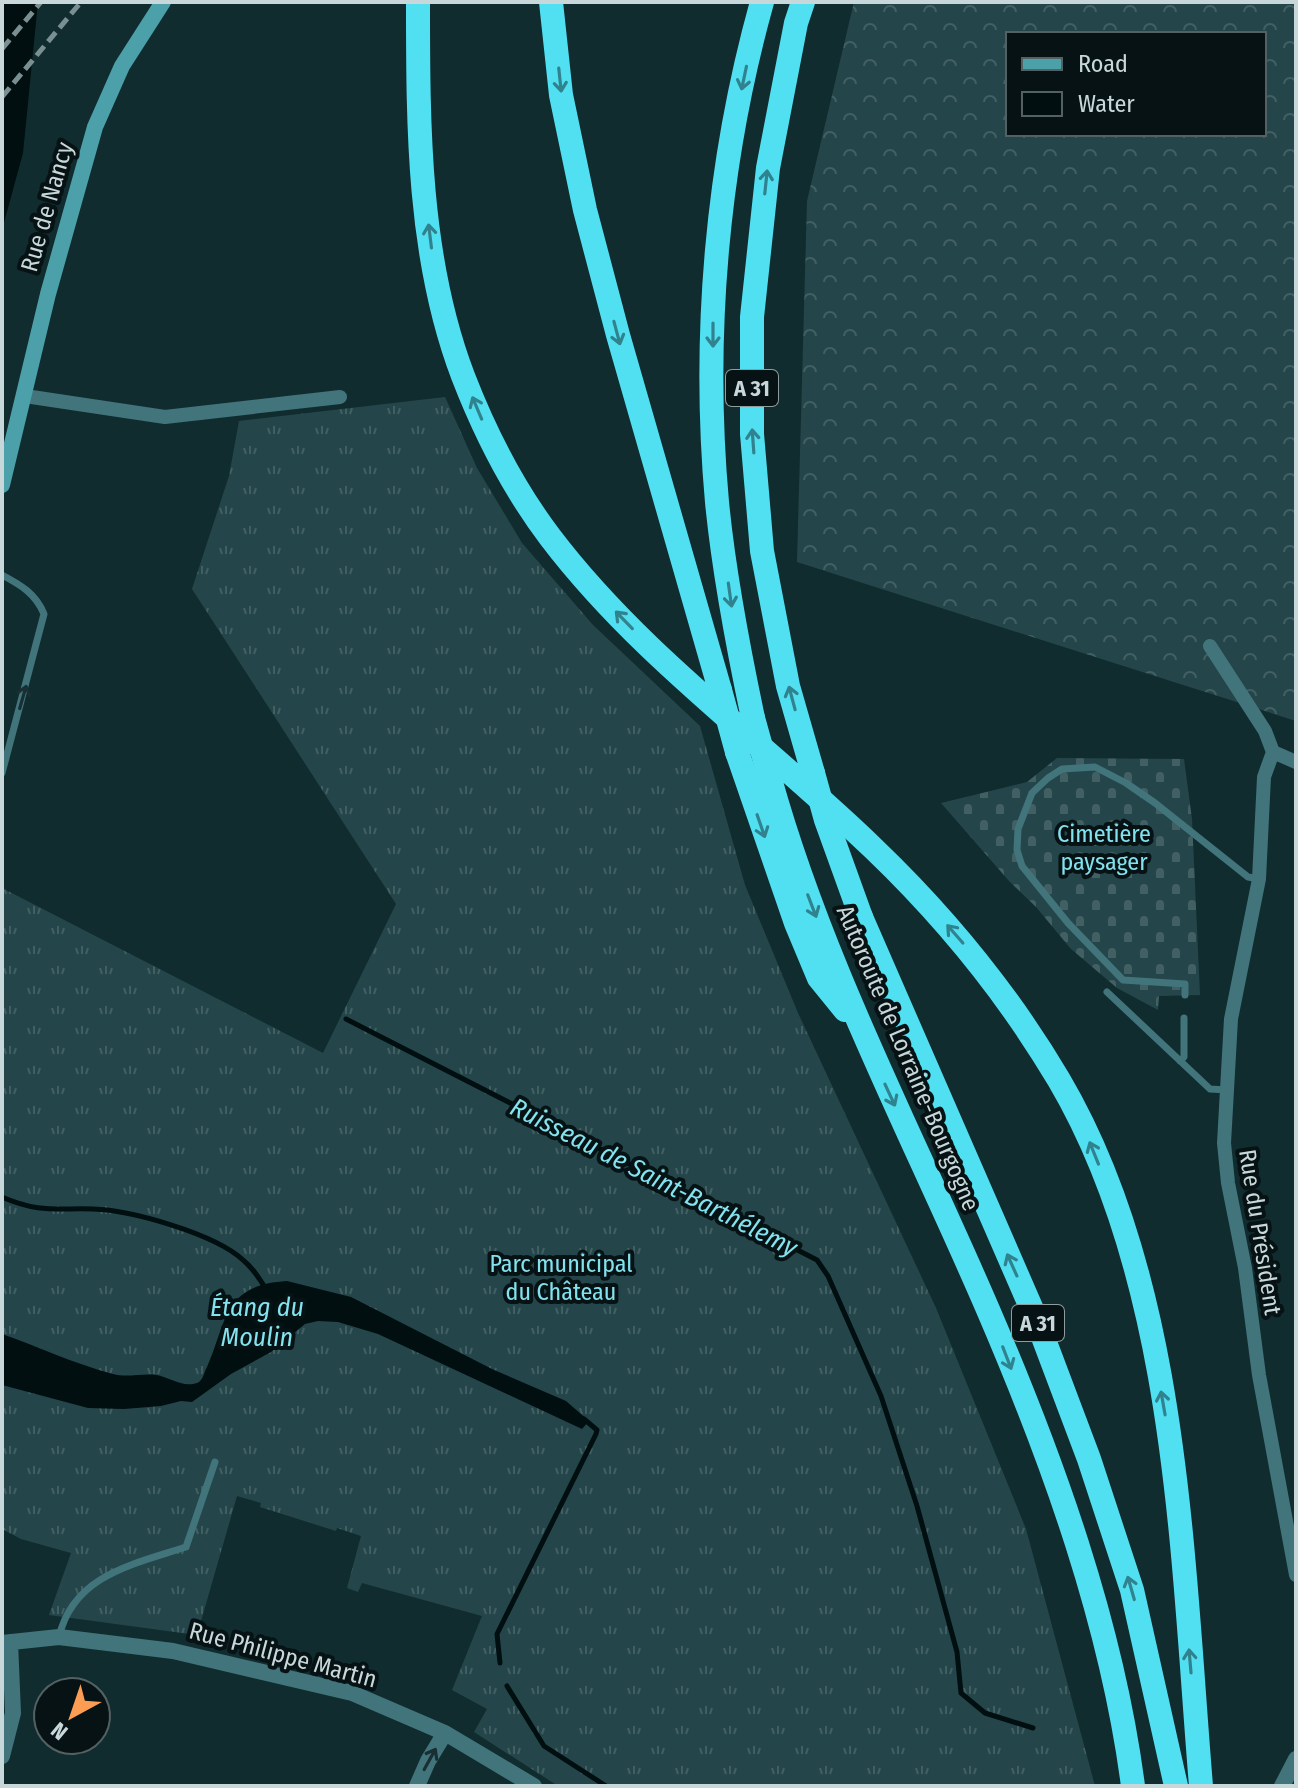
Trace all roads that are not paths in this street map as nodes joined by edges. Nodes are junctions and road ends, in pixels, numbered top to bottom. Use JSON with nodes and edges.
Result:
{"nodes":[{"id":1,"x":163,"y":2,"type":"edge"},
{"id":2,"x":418,"y":2,"type":"edge"},
{"id":3,"x":551,"y":2,"type":"edge"},
{"id":4,"x":762,"y":2,"type":"edge"},
{"id":5,"x":803,"y":2,"type":"edge"},
{"id":6,"x":25,"y":396,"type":"junction"},
{"id":7,"x":340,"y":397,"type":"dead end"},
{"id":8,"x":2,"y":485,"type":"edge"},
{"id":9,"x":2,"y":575,"type":"edge"},
{"id":10,"x":1210,"y":646,"type":"dead end"},
{"id":11,"x":1273,"y":752,"type":"junction"},
{"id":12,"x":1296,"y":762,"type":"edge"},
{"id":13,"x":2,"y":773,"type":"edge"},
{"id":14,"x":1259,"y":879,"type":"junction"},
{"id":15,"x":1107,"y":992,"type":"dead end"},
{"id":16,"x":1185,"y":995,"type":"dead end"},
{"id":17,"x":1184,"y":1018,"type":"dead end"},
{"id":18,"x":857,"y":1024,"type":"junction"},
{"id":19,"x":1180,"y":1061,"type":"junction"},
{"id":20,"x":1227,"y":1090,"type":"junction"},
{"id":21,"x":215,"y":1462,"type":"dead end"},
{"id":22,"x":1296,"y":1575,"type":"edge"},
{"id":23,"x":59,"y":1637,"type":"junction"},
{"id":24,"x":6,"y":1643,"type":"edge"},
{"id":25,"x":445,"y":1733,"type":"junction"},
{"id":26,"x":2,"y":1756,"type":"edge"},
{"id":27,"x":1296,"y":1759,"type":"edge"},
{"id":28,"x":417,"y":1786,"type":"edge"},
{"id":29,"x":534,"y":1786,"type":"edge"},
{"id":30,"x":1133,"y":1786,"type":"edge"},
{"id":31,"x":1176,"y":1786,"type":"edge"},
{"id":32,"x":1201,"y":1786,"type":"edge"},
{"id":33,"x":1283,"y":1786,"type":"edge"}],
"edges":[{"from":1,"to":6,"type":"main road","name":"Rue de Nancy"},
{"from":32,"to":2,"type":"highway","one_way":true},
{"from":3,"to":18,"type":"highway","one_way":true,"bridge":true},
{"from":4,"to":18,"type":"highway","name":"Autoroute de Lorraine-Bourgogne","number":"A 31","one_way":true,"bridge":true},
{"from":31,"to":5,"type":"highway","name":"Autoroute de Lorraine-Bourgogne","number":"A 31","one_way":true,"bridge":true},
{"from":6,"to":7,"type":"street"},
{"from":6,"to":8,"type":"main road","name":"Rue de Nancy"},
{"from":13,"to":9,"type":"lane","one_way":true},
{"from":10,"to":11,"type":"street"},
{"from":11,"to":12,"type":"street"},
{"from":11,"to":14,"type":"street","name":"Rue du Président"},
{"from":14,"to":16,"type":"lane"},
{"from":14,"to":20,"type":"street","name":"Rue du Président"},
{"from":15,"to":19,"type":"lane"},
{"from":17,"to":19,"type":"lane"},
{"from":18,"to":30,"type":"highway","name":"Autoroute de Lorraine-Bourgogne","number":"A 31","one_way":true},
{"from":19,"to":20,"type":"lane"},
{"from":20,"to":22,"type":"street","name":"Rue du Président"},
{"from":21,"to":23,"type":"lane"},
{"from":23,"to":24,"type":"street","name":"Rue Philippe Martin"},
{"from":23,"to":25,"type":"street","name":"Rue Philippe Martin"},
{"from":24,"to":26,"type":"street"},
{"from":28,"to":25,"type":"street","one_way":true},
{"from":25,"to":29,"type":"street","name":"Rue Philippe Martin"},
{"from":27,"to":33,"type":"street"}]}
